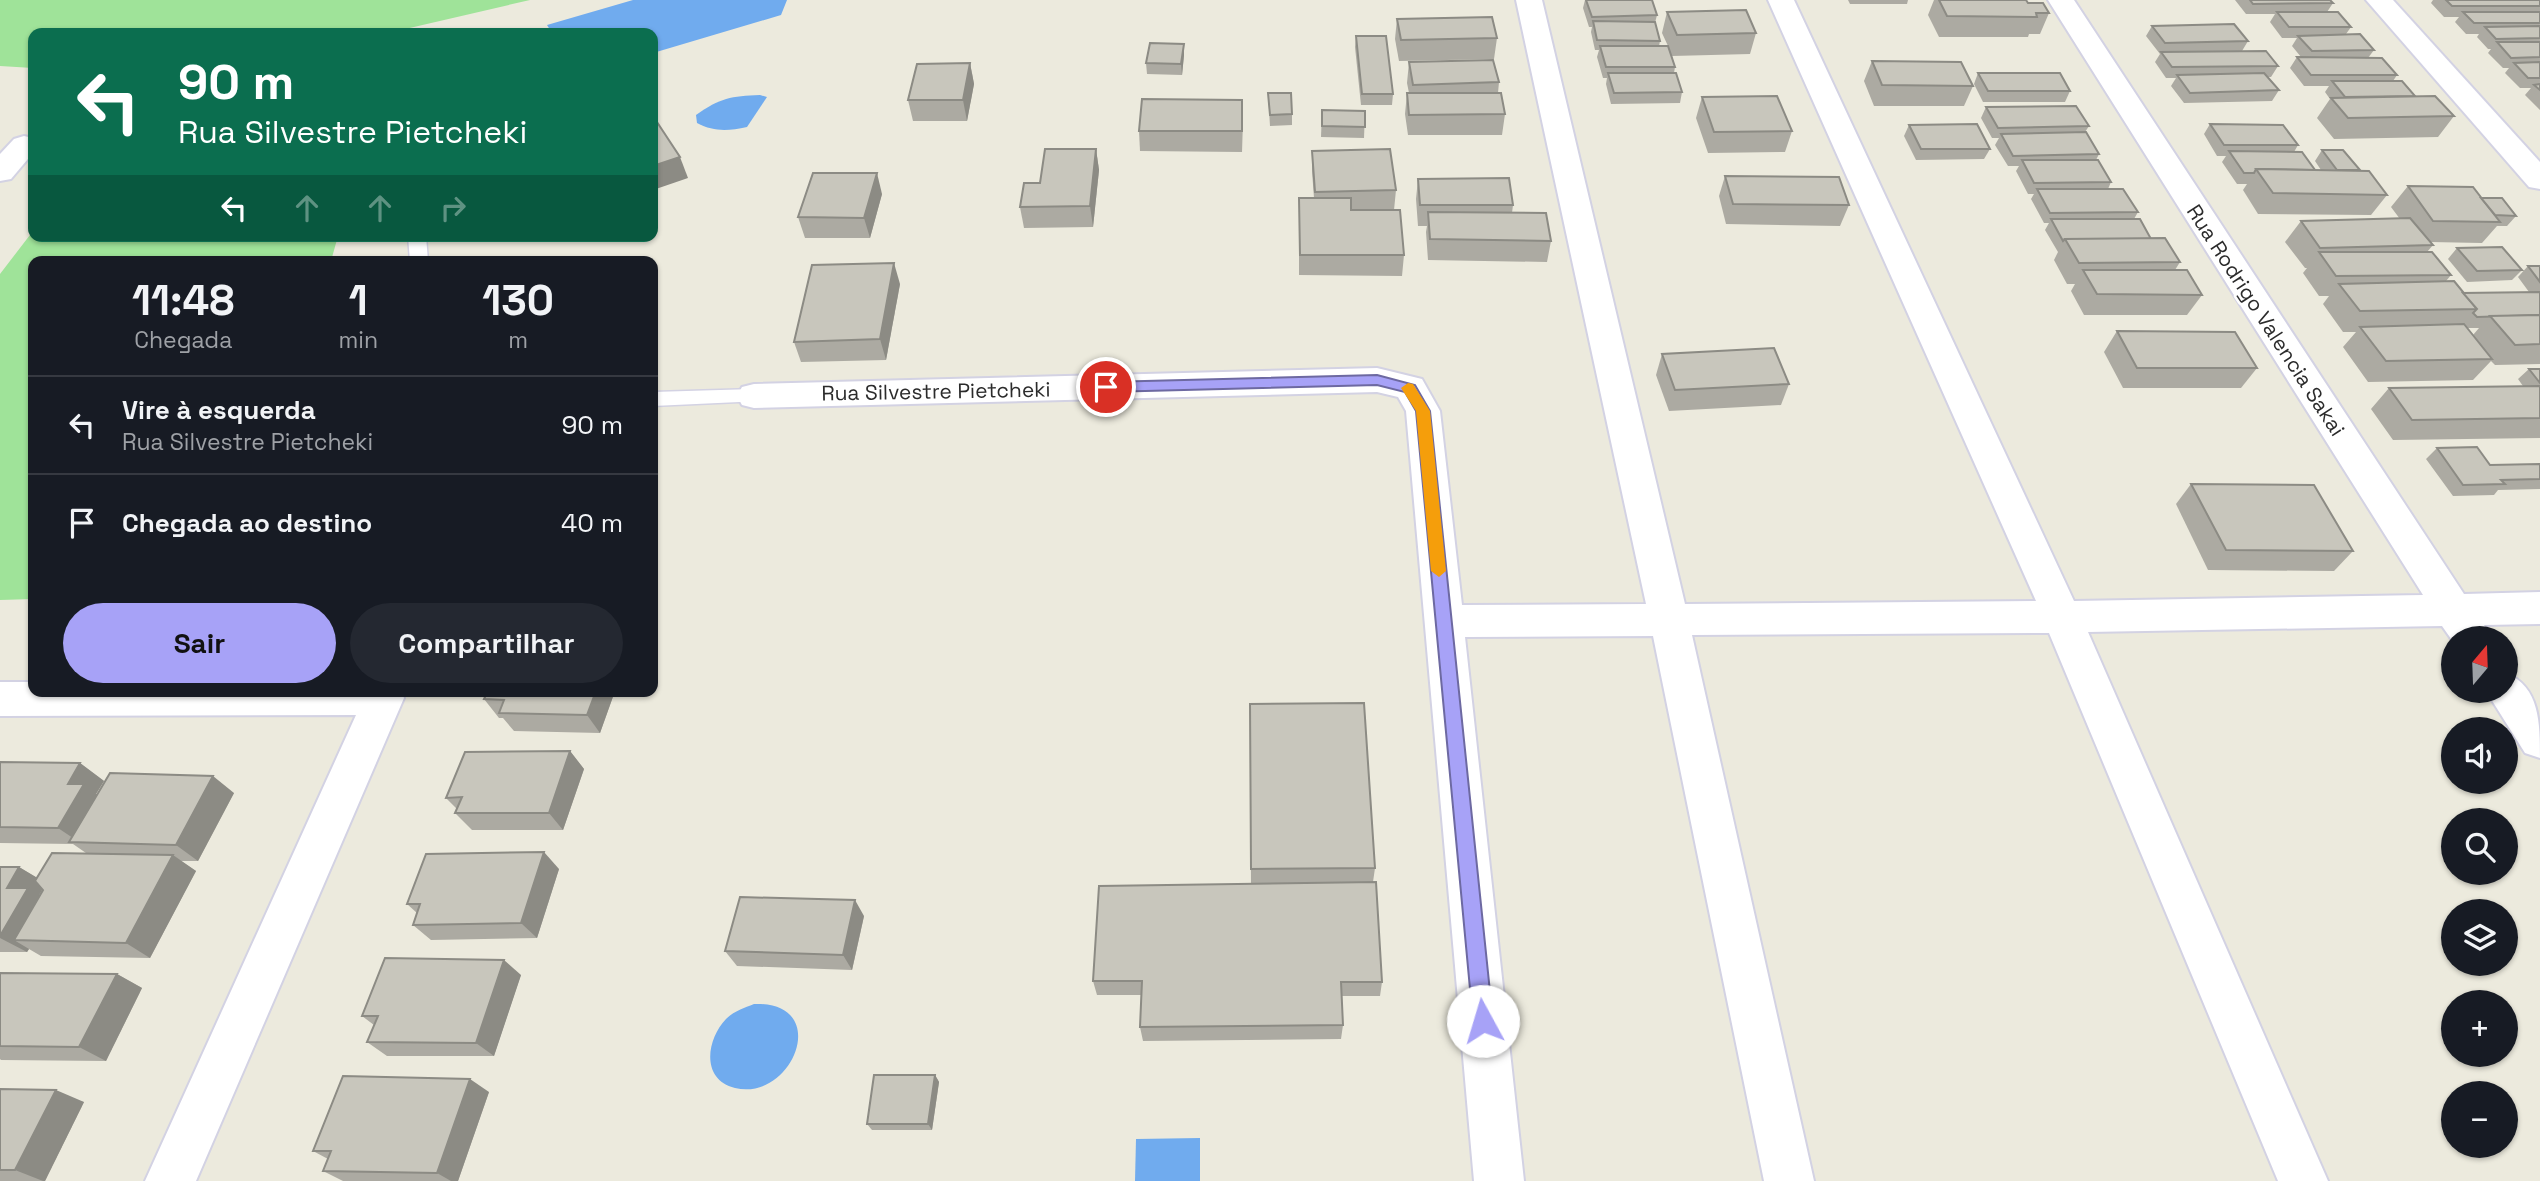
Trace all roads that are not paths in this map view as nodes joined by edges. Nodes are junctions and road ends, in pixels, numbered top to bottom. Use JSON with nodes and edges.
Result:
{"nodes":[{"id":1,"x":1530,"y":0,"type":"edge"},
{"id":2,"x":1780,"y":0,"type":"edge"},
{"id":3,"x":2061,"y":0,"type":"edge"},
{"id":4,"x":2379,"y":0,"type":"edge"},
{"id":5,"x":0,"y":145,"type":"edge"},
{"id":6,"x":0,"y":172,"type":"edge"},
{"id":7,"x":2540,"y":180,"type":"edge"},
{"id":8,"x":754,"y":396,"type":"joint"},
{"id":9,"x":658,"y":399,"type":"edge"},
{"id":10,"x":2540,"y":608,"type":"edge"},
{"id":11,"x":2062,"y":617,"type":"junction"},
{"id":12,"x":1670,"y":619,"type":"junction"},
{"id":13,"x":1444,"y":621,"type":"junction"},
{"id":14,"x":2462,"y":623,"type":"edge"},
{"id":15,"x":193,"y":697,"type":"edge"},
{"id":16,"x":385,"y":697,"type":"edge"},
{"id":17,"x":0,"y":699,"type":"edge"},
{"id":18,"x":2516,"y":704,"type":"edge"},
{"id":19,"x":2540,"y":740,"type":"edge"},
{"id":20,"x":170,"y":1181,"type":"edge"},
{"id":21,"x":1499,"y":1181,"type":"edge"},
{"id":22,"x":1789,"y":1181,"type":"edge"},
{"id":23,"x":2303,"y":1181,"type":"edge"}],
"edges":[{"from":1,"to":12,"type":"street"},
{"from":2,"to":11,"type":"street"},
{"from":3,"to":14,"type":"street","name":"Rua Rodrigo Valencia Sakai"},
{"from":4,"to":7,"type":"street"},
{"from":5,"to":6,"type":"street"},
{"from":8,"to":9,"type":"lane"},
{"from":8,"to":13,"type":"street","name":"Rua Silvestre Pietcheki"},
{"from":10,"to":14,"type":"street"},
{"from":11,"to":12,"type":"street"},
{"from":11,"to":14,"type":"street"},
{"from":11,"to":23,"type":"street"},
{"from":12,"to":13,"type":"street"},
{"from":12,"to":22,"type":"street"},
{"from":13,"to":21,"type":"street","name":"Rua Silvestre Pietcheki"},
{"from":15,"to":17,"type":"street"},
{"from":16,"to":20,"type":"street"},
{"from":18,"to":19,"type":"street"}]}
